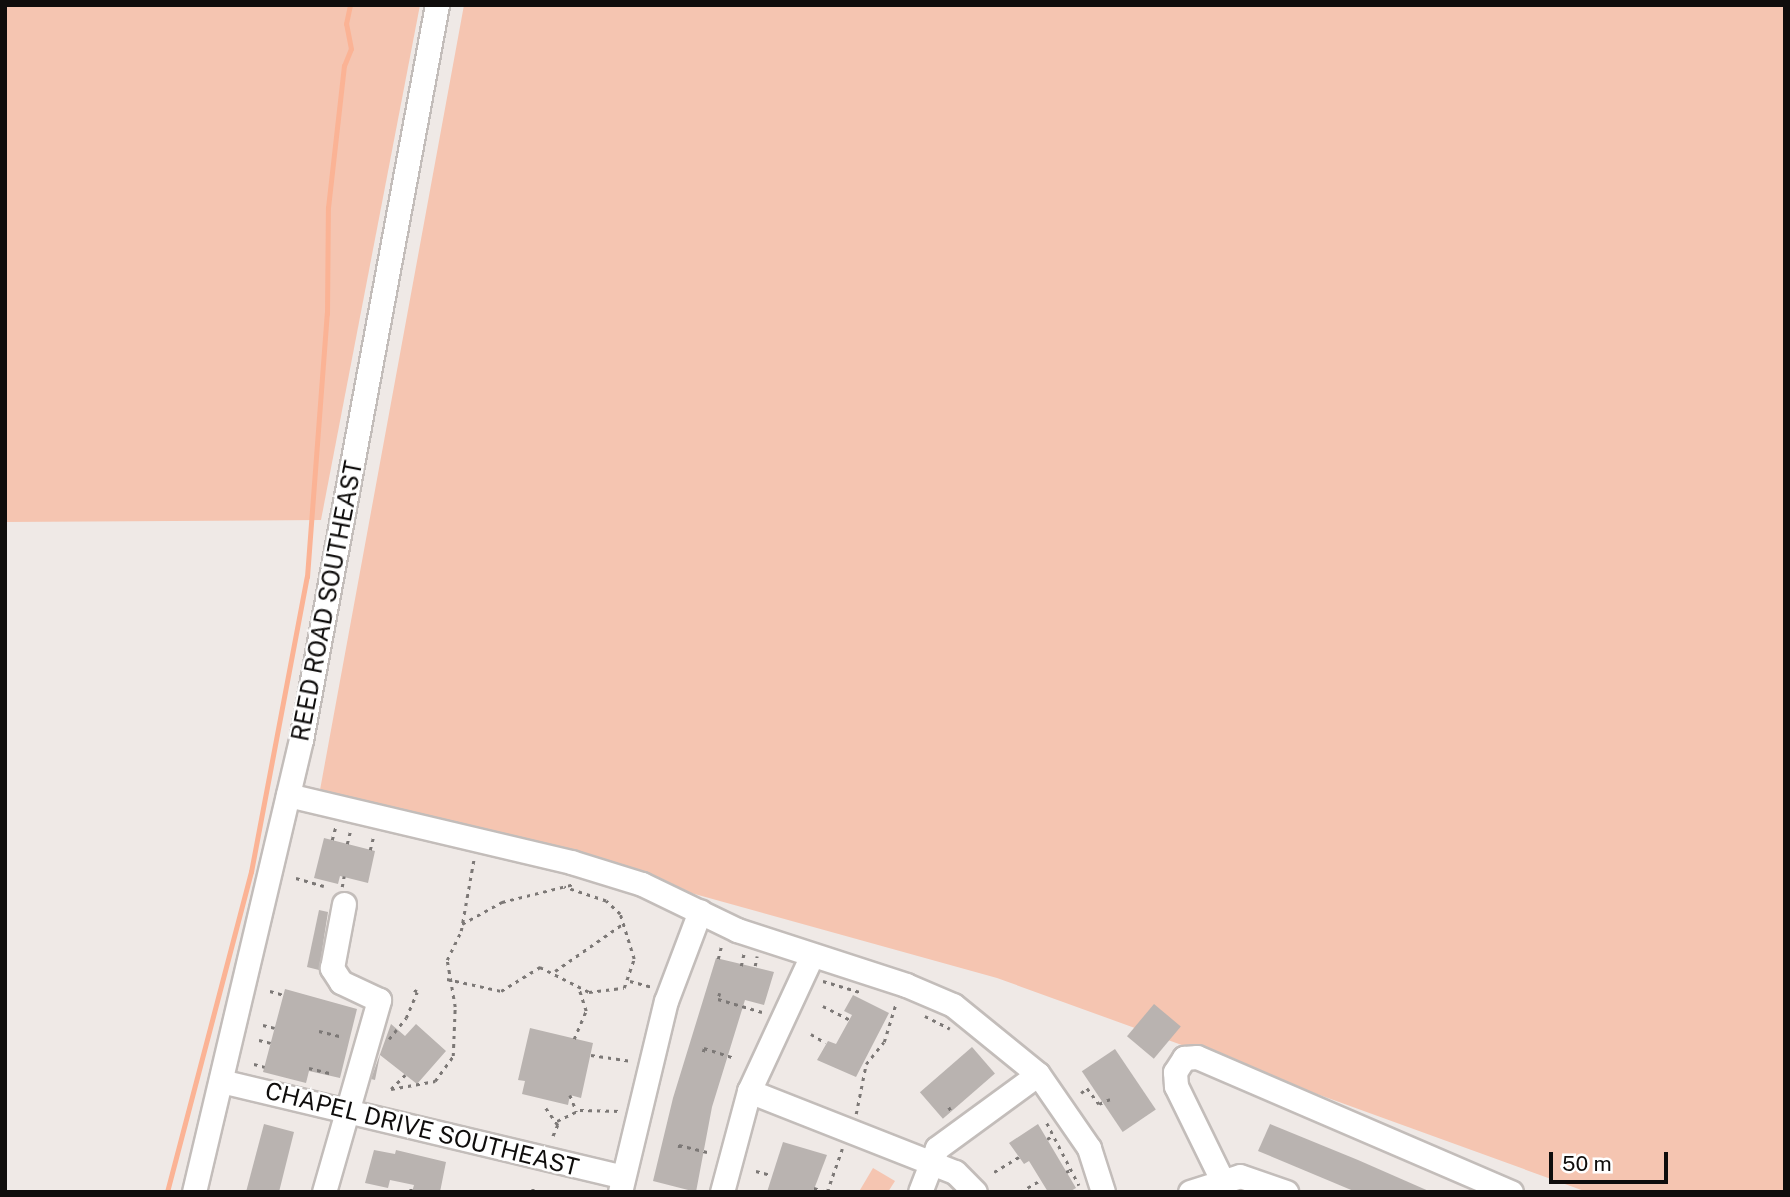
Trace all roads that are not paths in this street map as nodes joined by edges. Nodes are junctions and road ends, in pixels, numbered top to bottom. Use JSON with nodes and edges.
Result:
{"nodes":[{"id":1,"x":438,"y":5,"type":"edge"},
{"id":2,"x":288,"y":795,"type":"junction"},
{"id":3,"x":343,"y":897,"type":"road end"},
{"id":4,"x":699,"y":911,"type":"junction"},
{"id":5,"x":808,"y":965,"type":"junction"},
{"id":6,"x":1038,"y":1074,"type":"junction"},
{"id":7,"x":221,"y":1081,"type":"junction"},
{"id":8,"x":749,"y":1091,"type":"junction"},
{"id":9,"x":345,"y":1112,"type":"junction"},
{"id":10,"x":929,"y":1164,"type":"junction"},
{"id":11,"x":1223,"y":1182,"type":"junction"},
{"id":12,"x":622,"y":1185,"type":"edge"},
{"id":13,"x":194,"y":1192,"type":"edge"},
{"id":14,"x":324,"y":1192,"type":"edge"},
{"id":15,"x":722,"y":1192,"type":"edge"},
{"id":16,"x":920,"y":1192,"type":"edge"},
{"id":17,"x":975,"y":1192,"type":"edge"},
{"id":18,"x":1102,"y":1192,"type":"edge"},
{"id":19,"x":1190,"y":1192,"type":"edge"},
{"id":20,"x":1286,"y":1192,"type":"edge"},
{"id":21,"x":1511,"y":1192,"type":"edge"}],
"edges":[{"from":1,"to":2,"type":"street","name":"REED ROAD SOUTHEAST"},
{"from":2,"to":4,"type":"street"},
{"from":2,"to":7,"type":"street","name":"REED ROAD SOUTHEAST"},
{"from":3,"to":9,"type":"street"},
{"from":4,"to":5,"type":"street"},
{"from":4,"to":12,"type":"street"},
{"from":5,"to":6,"type":"street"},
{"from":5,"to":8,"type":"street"},
{"from":6,"to":10,"type":"street"},
{"from":6,"to":18,"type":"street"},
{"from":7,"to":9,"type":"street","name":"CHAPEL DRIVE SOUTHEAST"},
{"from":7,"to":13,"type":"street","name":"REED ROAD SOUTHEAST"},
{"from":8,"to":10,"type":"street"},
{"from":8,"to":15,"type":"street"},
{"from":9,"to":12,"type":"street","name":"CHAPEL DRIVE SOUTHEAST"},
{"from":9,"to":14,"type":"street"},
{"from":10,"to":16,"type":"street"},
{"from":10,"to":17,"type":"street"},
{"from":11,"to":19,"type":"street"},
{"from":11,"to":20,"type":"street"},
{"from":11,"to":21,"type":"street"}]}
